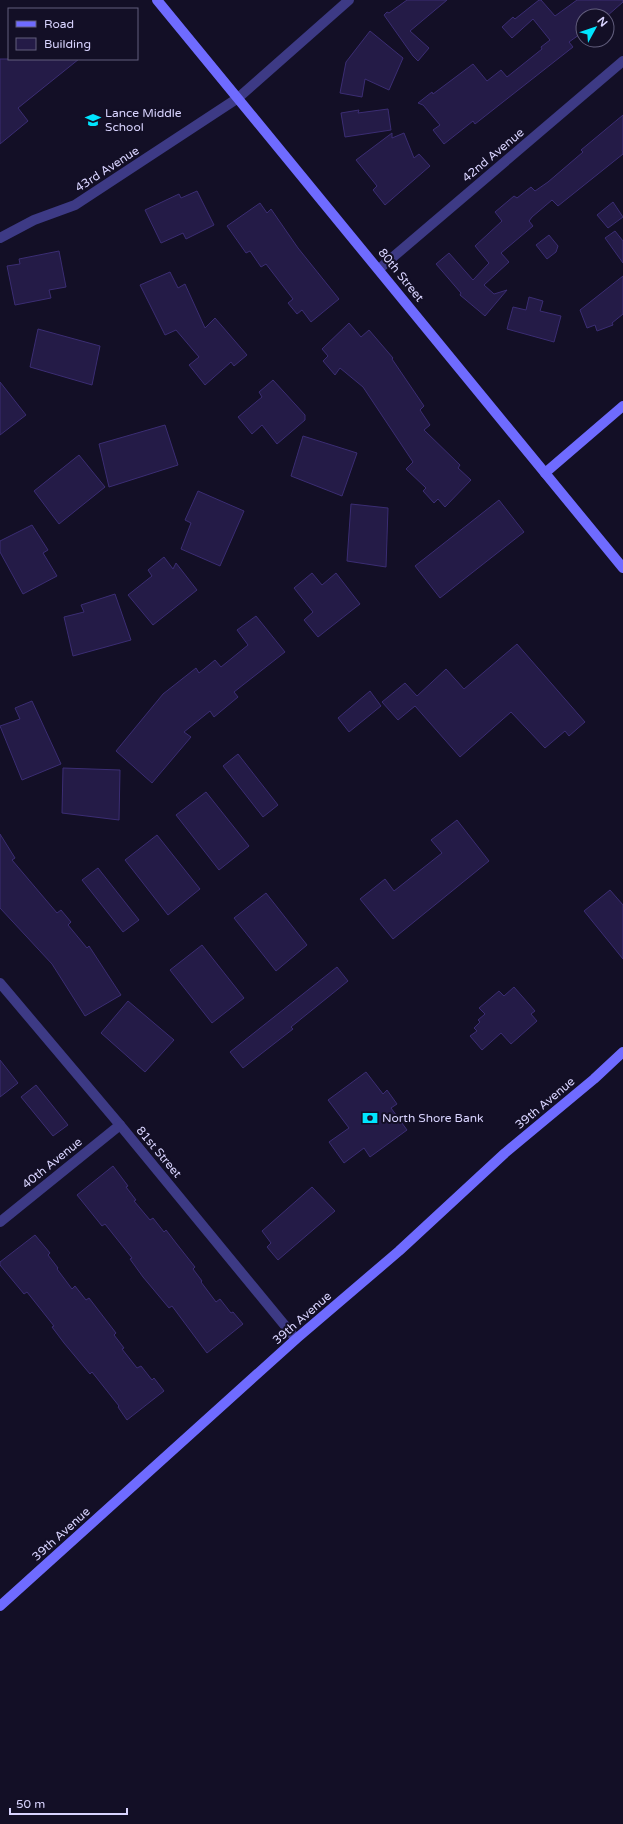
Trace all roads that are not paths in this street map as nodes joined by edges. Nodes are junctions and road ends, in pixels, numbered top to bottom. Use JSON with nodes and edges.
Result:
{"nodes":[{"id":1,"x":157,"y":0,"type":"edge"},
{"id":2,"x":349,"y":0,"type":"edge"},
{"id":3,"x":623,"y":61,"type":"edge"},
{"id":4,"x":238,"y":98,"type":"junction"},
{"id":5,"x":0,"y":238,"type":"edge"},
{"id":6,"x":379,"y":268,"type":"junction"},
{"id":7,"x":623,"y":406,"type":"edge"},
{"id":8,"x":545,"y":474,"type":"junction"},
{"id":9,"x":623,"y":568,"type":"edge"},
{"id":10,"x":0,"y":983,"type":"edge"},
{"id":11,"x":623,"y":1052,"type":"edge"},
{"id":12,"x":120,"y":1125,"type":"junction"},
{"id":13,"x":0,"y":1222,"type":"edge"},
{"id":14,"x":296,"y":1339,"type":"junction"},
{"id":15,"x":0,"y":1606,"type":"edge"}],
"edges":[{"from":1,"to":4,"type":"street","name":"80th Street"},
{"from":2,"to":4,"type":"street","name":"43rd Avenue"},
{"from":3,"to":6,"type":"street","name":"42nd Avenue"},
{"from":4,"to":5,"type":"street","name":"43rd Avenue"},
{"from":4,"to":6,"type":"street","name":"80th Street"},
{"from":6,"to":8,"type":"street","name":"80th Street"},
{"from":7,"to":8,"type":"street"},
{"from":8,"to":9,"type":"street","name":"80th Street"},
{"from":10,"to":12,"type":"street","name":"81st Street"},
{"from":11,"to":14,"type":"street","name":"39th Avenue"},
{"from":12,"to":13,"type":"street","name":"40th Avenue"},
{"from":12,"to":14,"type":"street","name":"81st Street"},
{"from":14,"to":15,"type":"street","name":"39th Avenue"}]}
